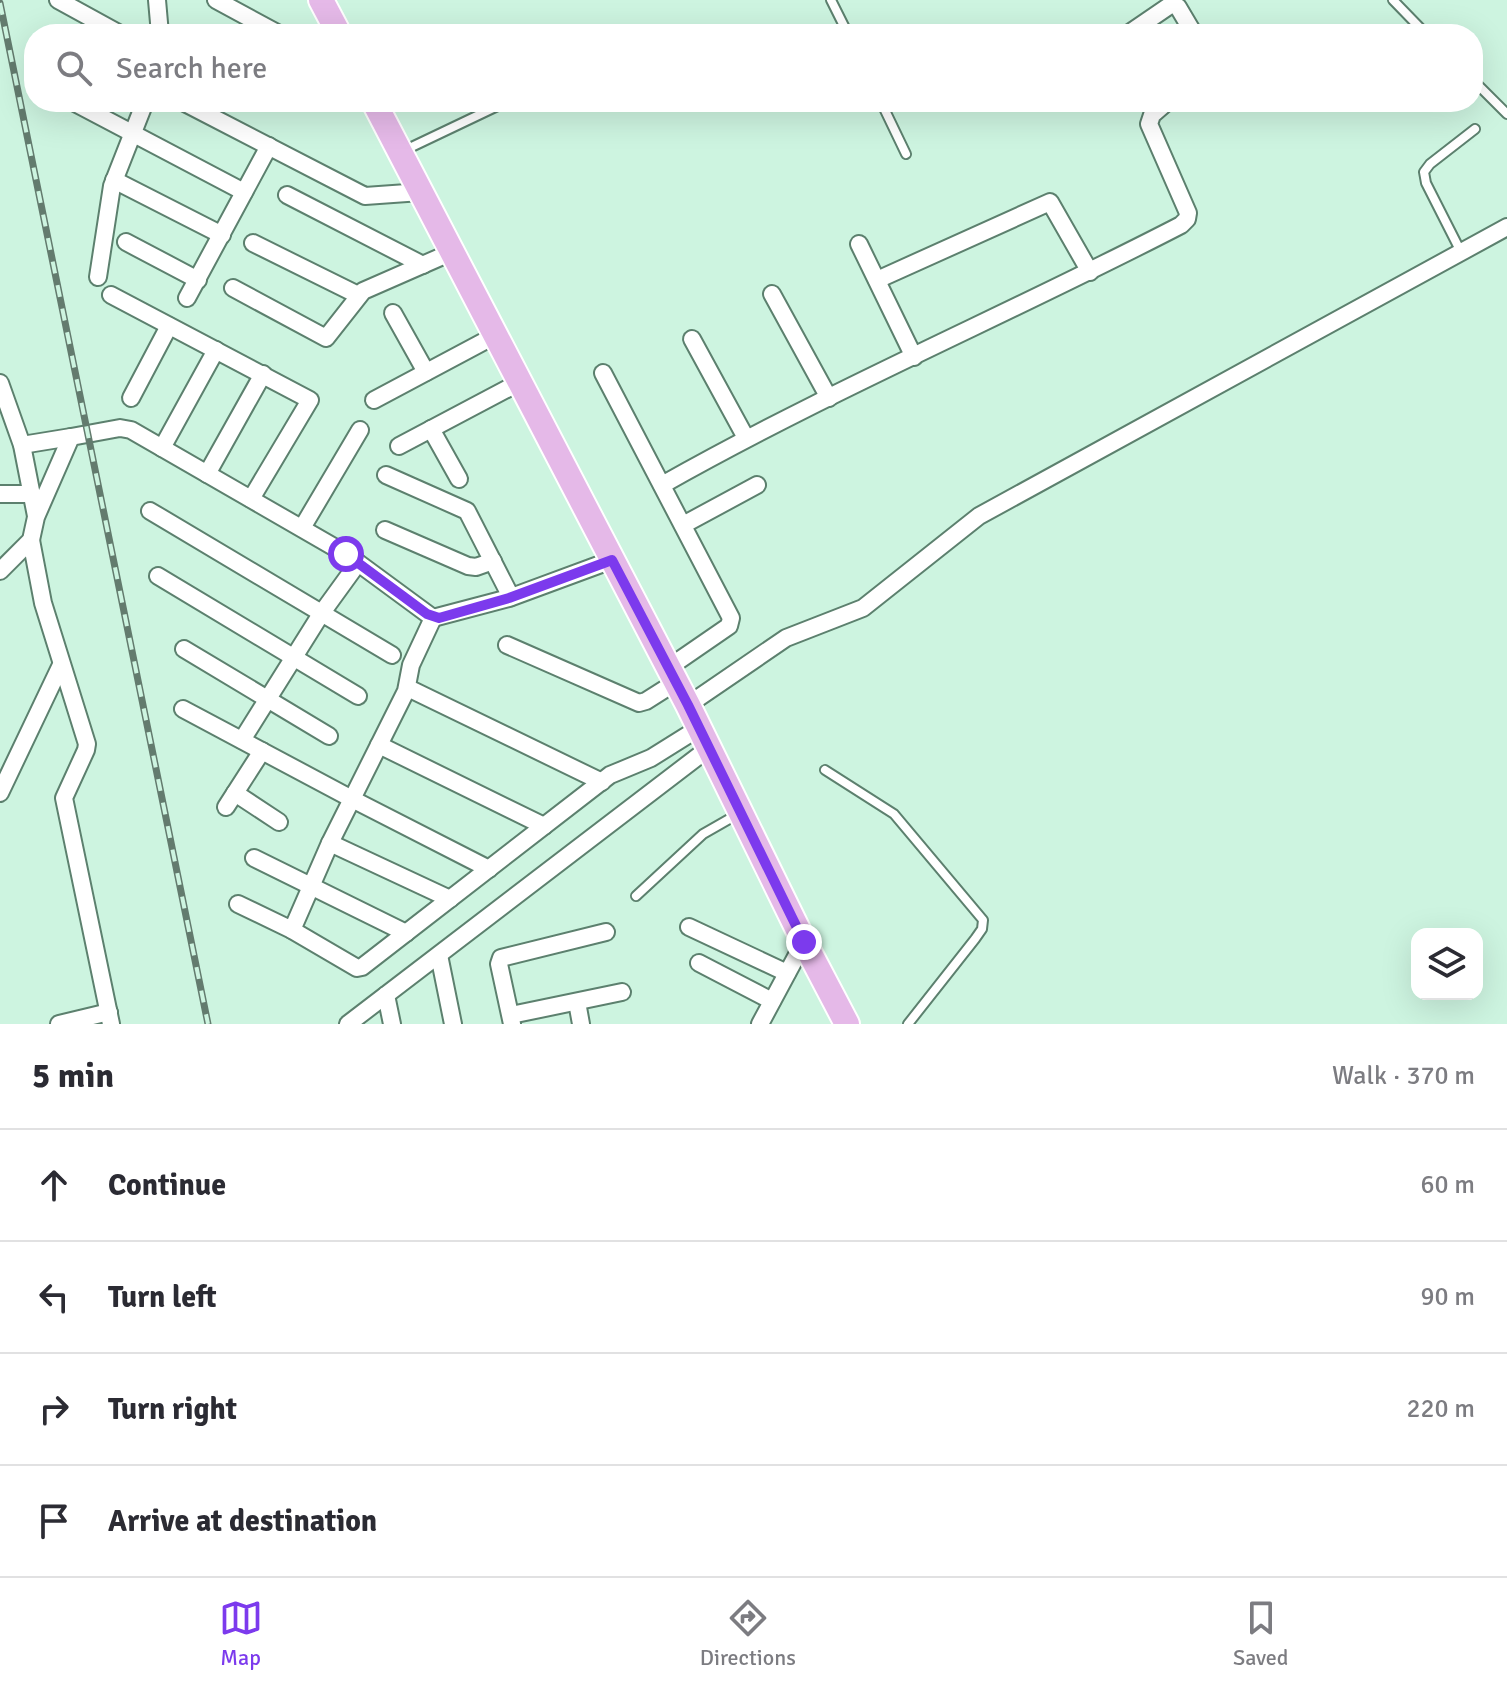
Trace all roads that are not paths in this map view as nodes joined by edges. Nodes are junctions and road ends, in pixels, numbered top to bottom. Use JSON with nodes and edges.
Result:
{"nodes":[{"id":1,"x":58,"y":0,"type":"edge"},
{"id":2,"x":157,"y":0,"type":"edge"},
{"id":3,"x":216,"y":0,"type":"edge"},
{"id":4,"x":321,"y":0,"type":"edge"},
{"id":5,"x":831,"y":0,"type":"edge"},
{"id":6,"x":1393,"y":0,"type":"edge"},
{"id":7,"x":102,"y":24,"type":"edge"},
{"id":8,"x":161,"y":24,"type":"edge"},
{"id":9,"x":260,"y":24,"type":"edge"},
{"id":10,"x":334,"y":24,"type":"edge"},
{"id":11,"x":843,"y":24,"type":"edge"},
{"id":12,"x":1143,"y":24,"type":"edge"},
{"id":13,"x":1188,"y":24,"type":"edge"},
{"id":14,"x":1416,"y":24,"type":"edge"},
{"id":15,"x":1483,"y":90,"type":"edge"},
{"id":16,"x":91,"y":112,"type":"edge"},
{"id":17,"x":139,"y":112,"type":"edge"},
{"id":18,"x":203,"y":112,"type":"edge"},
{"id":19,"x":379,"y":112,"type":"edge"},
{"id":20,"x":485,"y":112,"type":"edge"},
{"id":21,"x":886,"y":112,"type":"edge"},
{"id":22,"x":1155,"y":112,"type":"edge"},
{"id":23,"x":1507,"y":114,"type":"edge"},
{"id":24,"x":1475,"y":129,"type":"dead end"},
{"id":25,"x":133,"y":136,"type":"junction"},
{"id":26,"x":269,"y":146,"type":"junction"},
{"id":27,"x":400,"y":152,"type":"junction"},
{"id":28,"x":906,"y":154,"type":"dead end"},
{"id":29,"x":114,"y":180,"type":"junction"},
{"id":30,"x":244,"y":192,"type":"junction"},
{"id":31,"x":421,"y":192,"type":"junction"},
{"id":32,"x":287,"y":195,"type":"dead end"},
{"id":33,"x":1507,"y":227,"type":"edge"},
{"id":34,"x":222,"y":235,"type":"junction"},
{"id":35,"x":126,"y":242,"type":"dead end"},
{"id":36,"x":253,"y":243,"type":"dead end"},
{"id":37,"x":859,"y":244,"type":"dead end"},
{"id":38,"x":452,"y":252,"type":"junction"},
{"id":39,"x":1461,"y":252,"type":"junction"},
{"id":40,"x":423,"y":265,"type":"junction"},
{"id":41,"x":1090,"y":272,"type":"junction"},
{"id":42,"x":98,"y":277,"type":"dead end"},
{"id":43,"x":198,"y":280,"type":"junction"},
{"id":44,"x":877,"y":280,"type":"junction"},
{"id":45,"x":233,"y":288,"type":"dead end"},
{"id":46,"x":772,"y":294,"type":"dead end"},
{"id":47,"x":111,"y":295,"type":"dead end"},
{"id":48,"x":358,"y":295,"type":"junction"},
{"id":49,"x":187,"y":298,"type":"dead end"},
{"id":50,"x":393,"y":313,"type":"dead end"},
{"id":51,"x":169,"y":326,"type":"junction"},
{"id":52,"x":496,"y":335,"type":"junction"},
{"id":53,"x":692,"y":339,"type":"dead end"},
{"id":54,"x":216,"y":350,"type":"junction"},
{"id":55,"x":914,"y":357,"type":"junction"},
{"id":56,"x":426,"y":372,"type":"junction"},
{"id":57,"x":603,"y":373,"type":"dead end"},
{"id":58,"x":263,"y":374,"type":"junction"},
{"id":59,"x":520,"y":382,"type":"junction"},
{"id":60,"x":0,"y":383,"type":"edge"},
{"id":61,"x":131,"y":398,"type":"dead end"},
{"id":62,"x":829,"y":398,"type":"junction"},
{"id":63,"x":374,"y":400,"type":"dead end"},
{"id":64,"x":431,"y":429,"type":"junction"},
{"id":65,"x":360,"y":430,"type":"dead end"},
{"id":66,"x":71,"y":437,"type":"junction"},
{"id":67,"x":746,"y":438,"type":"junction"},
{"id":68,"x":22,"y":445,"type":"junction"},
{"id":69,"x":399,"y":446,"type":"dead end"},
{"id":70,"x":162,"y":448,"type":"junction"},
{"id":71,"x":207,"y":474,"type":"junction"},
{"id":72,"x":386,"y":475,"type":"dead end"},
{"id":73,"x":459,"y":479,"type":"dead end"},
{"id":74,"x":662,"y":485,"type":"junction"},
{"id":75,"x":757,"y":485,"type":"dead end"},
{"id":76,"x":0,"y":494,"type":"edge"},
{"id":77,"x":32,"y":494,"type":"junction"},
{"id":78,"x":251,"y":499,"type":"junction"},
{"id":79,"x":150,"y":511,"type":"dead end"},
{"id":80,"x":36,"y":517,"type":"junction"},
{"id":81,"x":683,"y":525,"type":"junction"},
{"id":82,"x":302,"y":528,"type":"junction"},
{"id":83,"x":385,"y":530,"type":"dead end"},
{"id":84,"x":31,"y":540,"type":"junction"},
{"id":85,"x":612,"y":560,"type":"junction"},
{"id":86,"x":493,"y":561,"type":"junction"},
{"id":87,"x":358,"y":563,"type":"junction"},
{"id":88,"x":0,"y":571,"type":"edge"},
{"id":89,"x":158,"y":576,"type":"dead end"},
{"id":90,"x":511,"y":597,"type":"junction"},
{"id":91,"x":321,"y":614,"type":"junction"},
{"id":92,"x":433,"y":618,"type":"junction"},
{"id":93,"x":507,"y":645,"type":"dead end"},
{"id":94,"x":184,"y":649,"type":"dead end"},
{"id":95,"x":392,"y":655,"type":"dead end"},
{"id":96,"x":293,"y":658,"type":"junction"},
{"id":97,"x":61,"y":665,"type":"junction"},
{"id":98,"x":672,"y":675,"type":"junction"},
{"id":99,"x":408,"y":688,"type":"junction"},
{"id":100,"x":358,"y":696,"type":"dead end"},
{"id":101,"x":267,"y":699,"type":"junction"},
{"id":102,"x":183,"y":709,"type":"dead end"},
{"id":103,"x":699,"y":727,"type":"junction"},
{"id":104,"x":329,"y":736,"type":"dead end"},
{"id":105,"x":242,"y":740,"type":"junction"},
{"id":106,"x":379,"y":745,"type":"junction"},
{"id":107,"x":262,"y":751,"type":"junction"},
{"id":108,"x":825,"y":770,"type":"dead end"},
{"id":109,"x":602,"y":782,"type":"junction"},
{"id":110,"x":0,"y":793,"type":"edge"},
{"id":111,"x":352,"y":799,"type":"junction"},
{"id":112,"x":740,"y":812,"type":"junction"},
{"id":113,"x":279,"y":822,"type":"dead end"},
{"id":114,"x":544,"y":826,"type":"junction"},
{"id":115,"x":330,"y":843,"type":"junction"},
{"id":116,"x":254,"y":858,"type":"dead end"},
{"id":117,"x":489,"y":869,"type":"junction"},
{"id":118,"x":310,"y":886,"type":"junction"},
{"id":119,"x":636,"y":896,"type":"dead end"},
{"id":120,"x":450,"y":899,"type":"junction"},
{"id":121,"x":238,"y":904,"type":"dead end"},
{"id":122,"x":689,"y":927,"type":"dead end"},
{"id":123,"x":292,"y":930,"type":"junction"},
{"id":124,"x":606,"y":932,"type":"dead end"},
{"id":125,"x":406,"y":933,"type":"junction"},
{"id":126,"x":804,"y":942,"type":"junction"},
{"id":127,"x":439,"y":955,"type":"junction"},
{"id":128,"x":699,"y":963,"type":"dead end"},
{"id":129,"x":787,"y":973,"type":"junction"},
{"id":130,"x":622,"y":992,"type":"dead end"},
{"id":131,"x":386,"y":995,"type":"junction"},
{"id":132,"x":772,"y":1001,"type":"junction"},
{"id":133,"x":577,"y":1002,"type":"junction"},
{"id":134,"x":110,"y":1018,"type":"edge"},
{"id":135,"x":511,"y":1019,"type":"edge"},
{"id":136,"x":59,"y":1024,"type":"edge"},
{"id":137,"x":348,"y":1024,"type":"edge"},
{"id":138,"x":392,"y":1024,"type":"edge"},
{"id":139,"x":453,"y":1024,"type":"edge"},
{"id":140,"x":581,"y":1024,"type":"edge"},
{"id":141,"x":760,"y":1024,"type":"edge"},
{"id":142,"x":847,"y":1024,"type":"edge"},
{"id":143,"x":908,"y":1024,"type":"edge"}],
"edges":[{"from":1,"to":7,"type":"street"},
{"from":2,"to":8,"type":"street"},
{"from":3,"to":9,"type":"street"},
{"from":4,"to":10,"type":"main road"},
{"from":5,"to":11,"type":"lane"},
{"from":6,"to":14,"type":"lane"},
{"from":12,"to":13,"type":"street"},
{"from":15,"to":23,"type":"lane"},
{"from":16,"to":25,"type":"street"},
{"from":17,"to":25,"type":"street"},
{"from":18,"to":26,"type":"street"},
{"from":19,"to":27,"type":"main road"},
{"from":20,"to":27,"type":"lane"},
{"from":21,"to":28,"type":"lane"},
{"from":22,"to":41,"type":"street"},
{"from":24,"to":39,"type":"lane"},
{"from":25,"to":29,"type":"street"},
{"from":25,"to":30,"type":"street"},
{"from":26,"to":30,"type":"street"},
{"from":26,"to":31,"type":"street"},
{"from":27,"to":31,"type":"main road"},
{"from":29,"to":34,"type":"street"},
{"from":29,"to":42,"type":"street"},
{"from":30,"to":34,"type":"street"},
{"from":31,"to":38,"type":"main road"},
{"from":32,"to":40,"type":"street"},
{"from":33,"to":39,"type":"street"},
{"from":34,"to":43,"type":"street"},
{"from":35,"to":43,"type":"street"},
{"from":36,"to":48,"type":"street"},
{"from":37,"to":44,"type":"street"},
{"from":38,"to":40,"type":"street"},
{"from":38,"to":52,"type":"main road"},
{"from":39,"to":103,"type":"street"},
{"from":40,"to":48,"type":"street"},
{"from":41,"to":44,"type":"street"},
{"from":41,"to":55,"type":"street"},
{"from":43,"to":49,"type":"street"},
{"from":44,"to":55,"type":"street"},
{"from":45,"to":48,"type":"street"},
{"from":46,"to":62,"type":"street"},
{"from":47,"to":51,"type":"street"},
{"from":50,"to":56,"type":"street"},
{"from":51,"to":54,"type":"street"},
{"from":51,"to":61,"type":"street"},
{"from":52,"to":56,"type":"street"},
{"from":52,"to":59,"type":"main road"},
{"from":53,"to":67,"type":"street"},
{"from":54,"to":58,"type":"street"},
{"from":54,"to":70,"type":"street"},
{"from":55,"to":62,"type":"street"},
{"from":56,"to":63,"type":"street"},
{"from":57,"to":74,"type":"street"},
{"from":58,"to":71,"type":"street"},
{"from":58,"to":78,"type":"street"},
{"from":59,"to":64,"type":"street"},
{"from":59,"to":85,"type":"main road"},
{"from":60,"to":68,"type":"street"},
{"from":62,"to":67,"type":"street"},
{"from":64,"to":69,"type":"street"},
{"from":64,"to":73,"type":"street"},
{"from":65,"to":82,"type":"street"},
{"from":66,"to":68,"type":"street"},
{"from":66,"to":70,"type":"street"},
{"from":66,"to":80,"type":"street"},
{"from":67,"to":74,"type":"street"},
{"from":68,"to":77,"type":"street"},
{"from":70,"to":71,"type":"street"},
{"from":71,"to":78,"type":"street"},
{"from":72,"to":86,"type":"street"},
{"from":74,"to":81,"type":"street"},
{"from":75,"to":81,"type":"street"},
{"from":76,"to":77,"type":"street"},
{"from":77,"to":80,"type":"street"},
{"from":78,"to":82,"type":"street"},
{"from":79,"to":91,"type":"street"},
{"from":80,"to":84,"type":"street"},
{"from":81,"to":98,"type":"street"},
{"from":82,"to":87,"type":"street"},
{"from":83,"to":86,"type":"street"},
{"from":84,"to":88,"type":"street"},
{"from":84,"to":97,"type":"street"},
{"from":85,"to":90,"type":"street"},
{"from":85,"to":98,"type":"main road"},
{"from":86,"to":90,"type":"street"},
{"from":87,"to":91,"type":"street"},
{"from":87,"to":92,"type":"street"},
{"from":89,"to":96,"type":"street"},
{"from":90,"to":92,"type":"street"},
{"from":91,"to":95,"type":"street"},
{"from":91,"to":96,"type":"street"},
{"from":92,"to":99,"type":"street"},
{"from":93,"to":98,"type":"street"},
{"from":94,"to":101,"type":"street"},
{"from":96,"to":100,"type":"street"},
{"from":96,"to":101,"type":"street"},
{"from":97,"to":110,"type":"street"},
{"from":97,"to":134,"type":"street"},
{"from":98,"to":103,"type":"main road"},
{"from":99,"to":106,"type":"street"},
{"from":99,"to":109,"type":"street"},
{"from":101,"to":104,"type":"street"},
{"from":101,"to":105,"type":"street"},
{"from":102,"to":105,"type":"street"},
{"from":103,"to":109,"type":"street"},
{"from":103,"to":112,"type":"main road"},
{"from":103,"to":127,"type":"street"},
{"from":105,"to":107,"type":"street"},
{"from":106,"to":111,"type":"street"},
{"from":106,"to":114,"type":"street"},
{"from":107,"to":111,"type":"street"},
{"from":107,"to":113,"type":"street"},
{"from":108,"to":143,"type":"lane"},
{"from":109,"to":114,"type":"street"},
{"from":111,"to":115,"type":"street"},
{"from":111,"to":117,"type":"street"},
{"from":112,"to":119,"type":"lane"},
{"from":112,"to":126,"type":"main road"},
{"from":114,"to":117,"type":"street"},
{"from":115,"to":118,"type":"street"},
{"from":115,"to":120,"type":"street"},
{"from":116,"to":118,"type":"street"},
{"from":117,"to":120,"type":"street"},
{"from":118,"to":123,"type":"street"},
{"from":118,"to":125,"type":"street"},
{"from":120,"to":125,"type":"street"},
{"from":121,"to":123,"type":"street"},
{"from":122,"to":129,"type":"street"},
{"from":123,"to":125,"type":"street"},
{"from":124,"to":135,"type":"street"},
{"from":126,"to":129,"type":"street"},
{"from":126,"to":142,"type":"main road"},
{"from":127,"to":131,"type":"street"},
{"from":127,"to":139,"type":"street"},
{"from":128,"to":132,"type":"street"},
{"from":129,"to":132,"type":"street"},
{"from":130,"to":133,"type":"street"},
{"from":131,"to":137,"type":"street"},
{"from":131,"to":138,"type":"street"},
{"from":132,"to":141,"type":"street"},
{"from":133,"to":135,"type":"street"},
{"from":133,"to":140,"type":"street"},
{"from":134,"to":136,"type":"street"}]}
